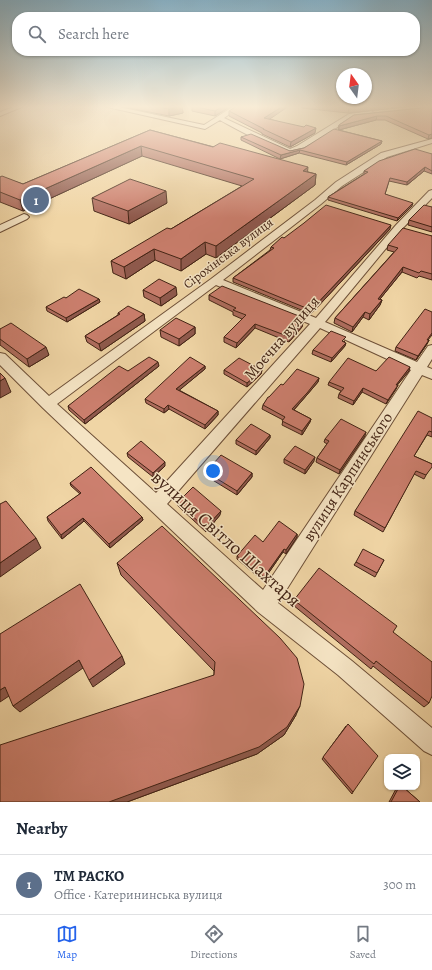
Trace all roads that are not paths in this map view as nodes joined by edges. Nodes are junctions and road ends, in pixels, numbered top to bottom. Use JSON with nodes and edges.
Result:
{"nodes":[{"id":1,"x":271,"y":143,"type":"edge"},
{"id":2,"x":307,"y":143,"type":"edge"},
{"id":3,"x":424,"y":143,"type":"edge"},
{"id":4,"x":432,"y":193,"type":"edge"},
{"id":5,"x":24,"y":218,"type":"dead end"},
{"id":6,"x":393,"y":226,"type":"junction"},
{"id":7,"x":0,"y":229,"type":"edge"},
{"id":8,"x":412,"y":231,"type":"edge"},
{"id":9,"x":215,"y":281,"type":"junction"},
{"id":10,"x":318,"y":323,"type":"junction"},
{"id":11,"x":432,"y":348,"type":"edge"},
{"id":12,"x":0,"y":357,"type":"edge"},
{"id":13,"x":426,"y":371,"type":"edge"},
{"id":14,"x":48,"y":404,"type":"junction"},
{"id":15,"x":156,"y":505,"type":"junction"},
{"id":16,"x":265,"y":605,"type":"junction"},
{"id":17,"x":432,"y":743,"type":"edge"}],
"edges":[{"from":1,"to":2,"type":"street"},
{"from":3,"to":9,"type":"street","name":"Сірохінська вулиця"},
{"from":4,"to":6,"type":"street","name":"Моєчна вулиця"},
{"from":5,"to":7,"type":"street"},
{"from":6,"to":8,"type":"street"},
{"from":6,"to":10,"type":"street","name":"Моєчна вулиця"},
{"from":9,"to":10,"type":"street"},
{"from":9,"to":14,"type":"street","name":"Сірохінська вулиця"},
{"from":10,"to":13,"type":"street"},
{"from":10,"to":15,"type":"street","name":"Моєчна вулиця"},
{"from":11,"to":13,"type":"street","name":"вулиця Карпинського"},
{"from":12,"to":14,"type":"street","name":"вулиця Світло Шахтаря"},
{"from":13,"to":16,"type":"street","name":"вулиця Карпинського"},
{"from":14,"to":15,"type":"street","name":"вулиця Світло Шахтаря"},
{"from":15,"to":16,"type":"street","name":"вулиця Світло Шахтаря"},
{"from":16,"to":17,"type":"street","name":"вулиця Світло Шахтаря"}]}
